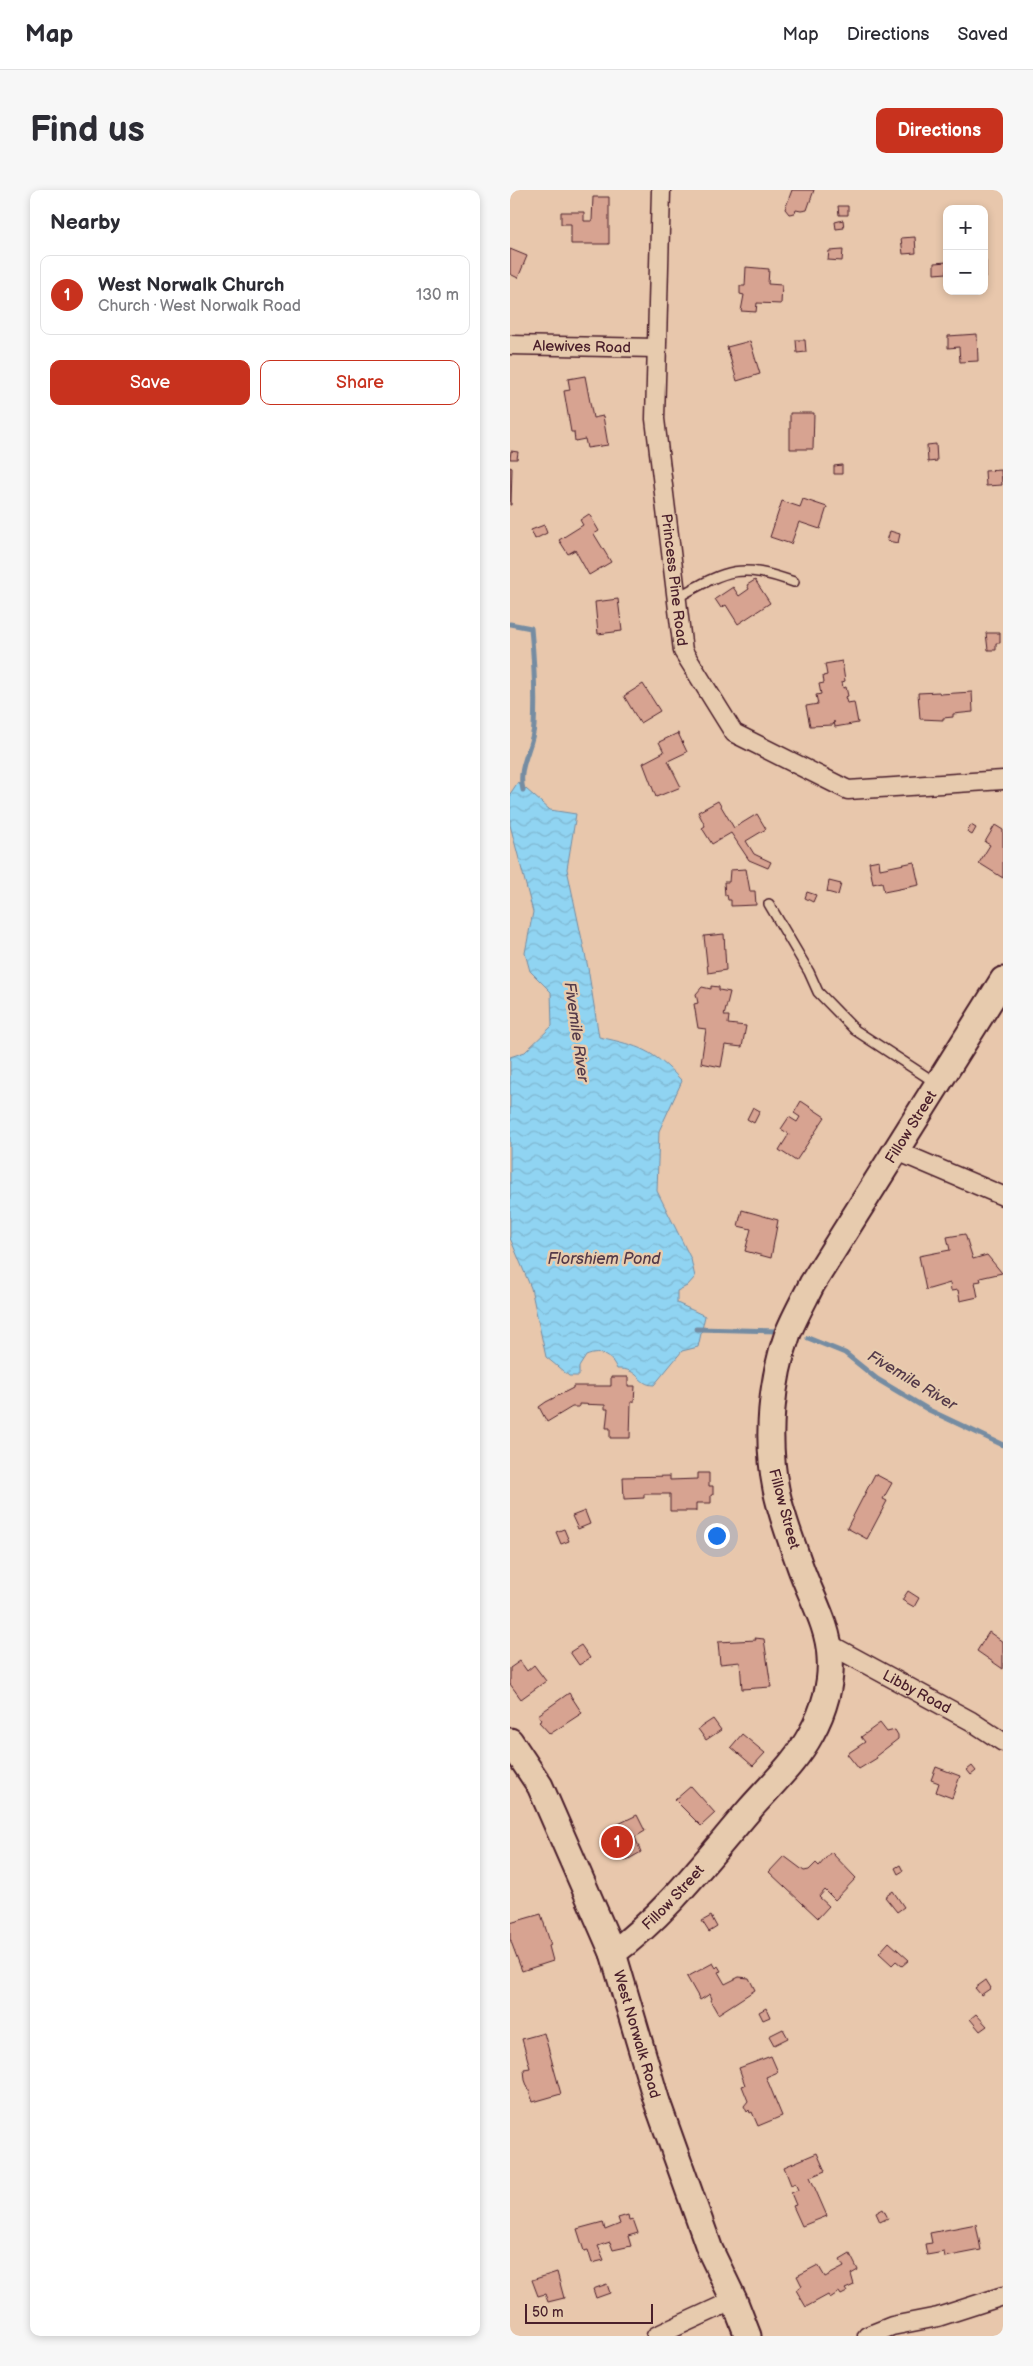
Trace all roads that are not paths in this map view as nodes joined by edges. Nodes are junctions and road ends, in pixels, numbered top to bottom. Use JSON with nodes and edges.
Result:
{"nodes":[{"id":1,"x":661,"y":190,"type":"edge"},
{"id":2,"x":510,"y":345,"type":"edge"},
{"id":3,"x":656,"y":348,"type":"junction"},
{"id":4,"x":794,"y":582,"type":"dead end"},
{"id":5,"x":676,"y":598,"type":"junction"},
{"id":6,"x":1003,"y":780,"type":"edge"},
{"id":7,"x":770,"y":904,"type":"dead end"},
{"id":8,"x":1003,"y":980,"type":"edge"},
{"id":9,"x":997,"y":1003,"type":"edge"},
{"id":10,"x":938,"y":1085,"type":"junction"},
{"id":11,"x":897,"y":1151,"type":"junction"},
{"id":12,"x":1003,"y":1196,"type":"edge"},
{"id":13,"x":829,"y":1644,"type":"junction"},
{"id":14,"x":510,"y":1741,"type":"edge"},
{"id":15,"x":1003,"y":1742,"type":"edge"},
{"id":16,"x":612,"y":1954,"type":"junction"},
{"id":17,"x":1003,"y":2296,"type":"edge"},
{"id":18,"x":734,"y":2300,"type":"junction"},
{"id":19,"x":656,"y":2336,"type":"edge"},
{"id":20,"x":748,"y":2336,"type":"edge"},
{"id":21,"x":868,"y":2336,"type":"edge"}],
"edges":[{"from":1,"to":3,"type":"street","name":"Princess Pine Road"},
{"from":2,"to":3,"type":"street","name":"Alewives Road"},
{"from":3,"to":5,"type":"street","name":"Princess Pine Road"},
{"from":4,"to":5,"type":"lane"},
{"from":5,"to":6,"type":"street","name":"Princess Pine Road"},
{"from":7,"to":10,"type":"lane"},
{"from":8,"to":9,"type":"main road","name":"Fillow Street"},
{"from":9,"to":10,"type":"main road","name":"Fillow Street"},
{"from":10,"to":11,"type":"main road","name":"Fillow Street"},
{"from":11,"to":12,"type":"street"},
{"from":11,"to":13,"type":"main road","name":"Fillow Street"},
{"from":13,"to":15,"type":"street","name":"Libby Road"},
{"from":13,"to":16,"type":"main road","name":"Fillow Street"},
{"from":14,"to":16,"type":"main road","name":"West Norwalk Road"},
{"from":16,"to":18,"type":"main road","name":"West Norwalk Road"},
{"from":17,"to":21,"type":"street"},
{"from":18,"to":19,"type":"street"},
{"from":18,"to":20,"type":"main road","name":"West Norwalk Road"}]}
